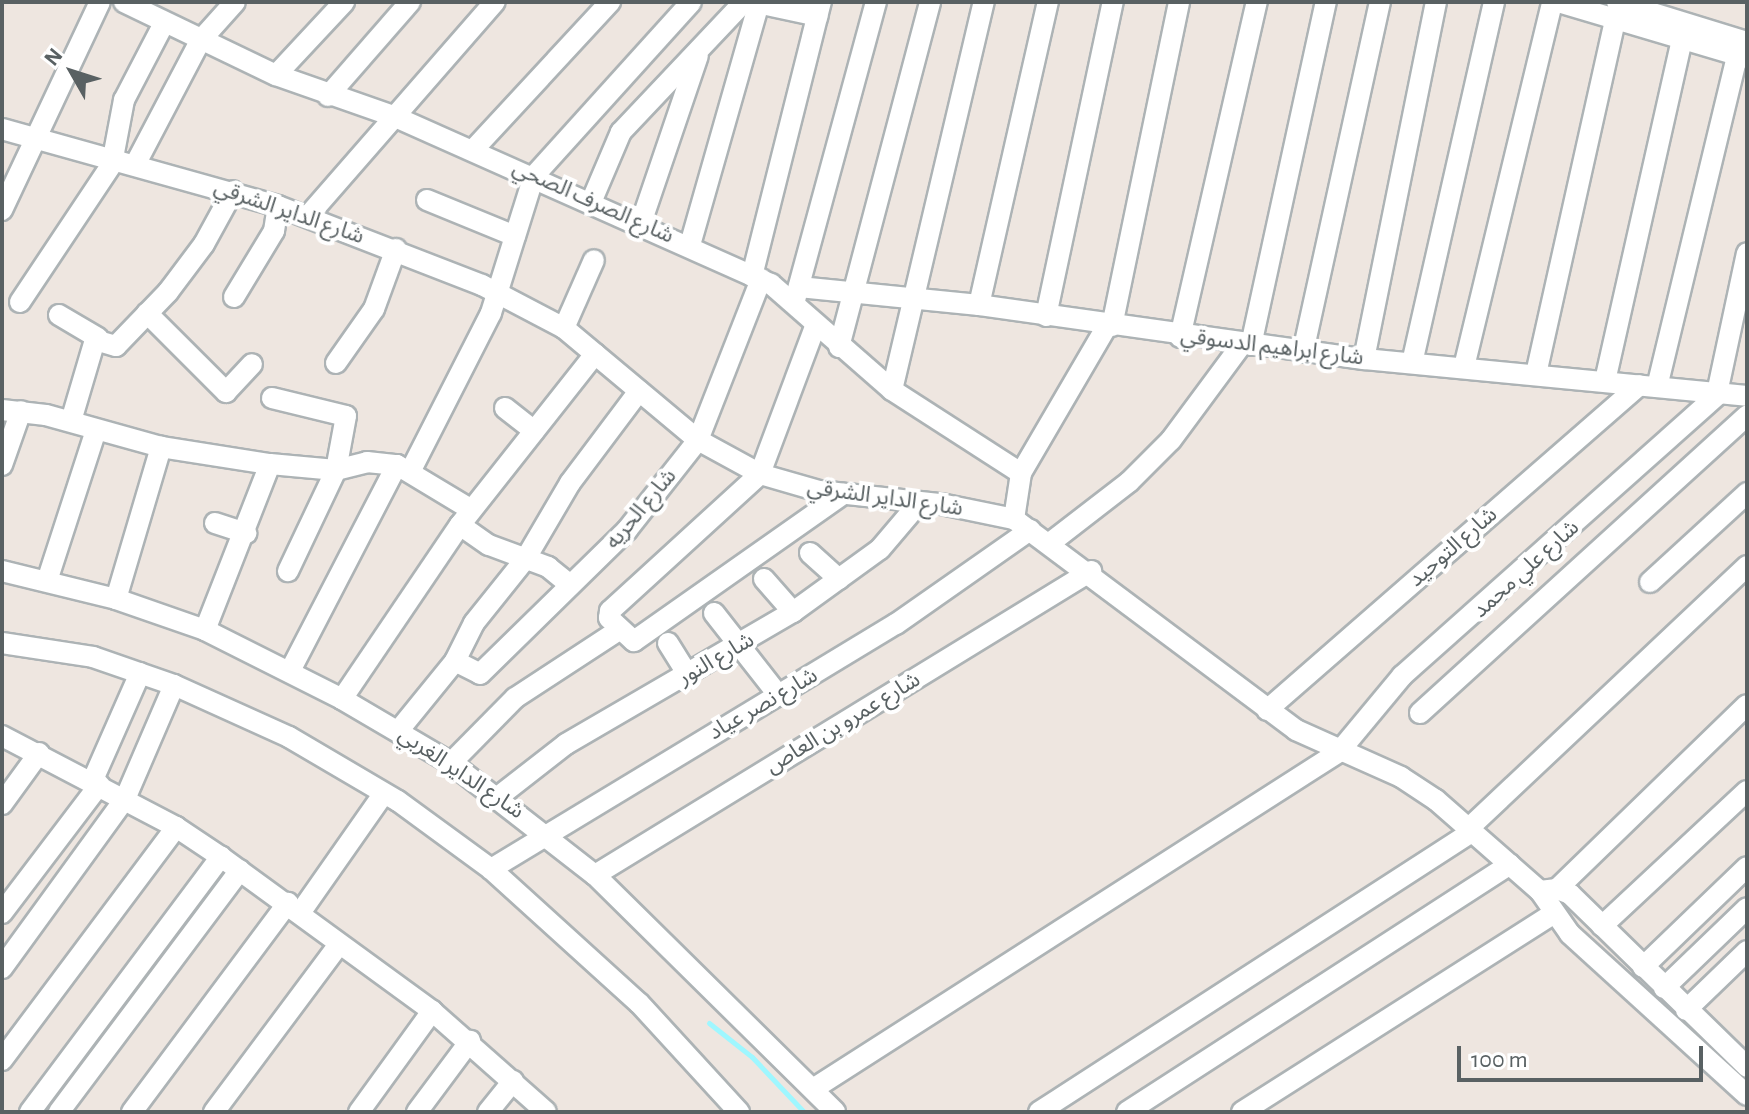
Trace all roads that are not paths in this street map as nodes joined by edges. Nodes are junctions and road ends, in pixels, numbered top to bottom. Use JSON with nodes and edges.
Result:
{"nodes":[{"id":1,"x":100,"y":2,"type":"edge"},
{"id":2,"x":235,"y":2,"type":"edge"},
{"id":3,"x":344,"y":2,"type":"edge"},
{"id":4,"x":410,"y":2,"type":"edge"},
{"id":5,"x":495,"y":2,"type":"edge"},
{"id":6,"x":610,"y":2,"type":"edge"},
{"id":7,"x":691,"y":2,"type":"edge"},
{"id":8,"x":752,"y":2,"type":"edge"},
{"id":9,"x":876,"y":2,"type":"edge"},
{"id":10,"x":930,"y":2,"type":"edge"},
{"id":11,"x":984,"y":2,"type":"edge"},
{"id":12,"x":1048,"y":2,"type":"edge"},
{"id":13,"x":1113,"y":2,"type":"edge"},
{"id":14,"x":1179,"y":2,"type":"edge"},
{"id":15,"x":1257,"y":2,"type":"edge"},
{"id":16,"x":1326,"y":2,"type":"edge"},
{"id":17,"x":1380,"y":2,"type":"edge"},
{"id":18,"x":1436,"y":2,"type":"edge"},
{"id":19,"x":1494,"y":2,"type":"edge"},
{"id":20,"x":1552,"y":2,"type":"edge"},
{"id":21,"x":1558,"y":2,"type":"edge"},
{"id":22,"x":130,"y":3,"type":"edge"},
{"id":23,"x":819,"y":9,"type":"edge"},
{"id":24,"x":1616,"y":11,"type":"edge"},
{"id":25,"x":164,"y":23,"type":"junction"},
{"id":26,"x":1682,"y":39,"type":"junction"},
{"id":27,"x":200,"y":41,"type":"junction"},
{"id":28,"x":700,"y":51,"type":"junction"},
{"id":29,"x":1744,"y":52,"type":"edge"},
{"id":30,"x":276,"y":75,"type":"junction"},
{"id":31,"x":328,"y":96,"type":"junction"},
{"id":32,"x":393,"y":116,"type":"junction"},
{"id":33,"x":2,"y":129,"type":"edge"},
{"id":34,"x":35,"y":138,"type":"junction"},
{"id":35,"x":473,"y":150,"type":"junction"},
{"id":36,"x":122,"y":160,"type":"junction"},
{"id":37,"x":534,"y":176,"type":"junction"},
{"id":38,"x":233,"y":191,"type":"junction"},
{"id":39,"x":427,"y":200,"type":"dead end"},
{"id":40,"x":592,"y":200,"type":"junction"},
{"id":41,"x":278,"y":206,"type":"junction"},
{"id":42,"x":2,"y":210,"type":"edge"},
{"id":43,"x":308,"y":216,"type":"junction"},
{"id":44,"x":641,"y":223,"type":"junction"},
{"id":45,"x":515,"y":236,"type":"junction"},
{"id":46,"x":690,"y":245,"type":"junction"},
{"id":47,"x":396,"y":249,"type":"junction"},
{"id":48,"x":1747,"y":253,"type":"edge"},
{"id":49,"x":594,"y":260,"type":"dead end"},
{"id":50,"x":756,"y":278,"type":"junction"},
{"id":51,"x":497,"y":292,"type":"junction"},
{"id":52,"x":852,"y":292,"type":"junction"},
{"id":53,"x":797,"y":294,"type":"junction"},
{"id":54,"x":234,"y":297,"type":"dead end"},
{"id":55,"x":913,"y":298,"type":"junction"},
{"id":56,"x":20,"y":302,"type":"dead end"},
{"id":57,"x":979,"y":305,"type":"junction"},
{"id":58,"x":147,"y":313,"type":"junction"},
{"id":59,"x":59,"y":315,"type":"dead end"},
{"id":60,"x":1046,"y":316,"type":"junction"},
{"id":61,"x":816,"y":324,"type":"junction"},
{"id":62,"x":1109,"y":326,"type":"junction"},
{"id":63,"x":564,"y":328,"type":"junction"},
{"id":64,"x":1180,"y":337,"type":"junction"},
{"id":65,"x":98,"y":338,"type":"junction"},
{"id":66,"x":1247,"y":345,"type":"junction"},
{"id":67,"x":839,"y":347,"type":"junction"},
{"id":68,"x":1303,"y":352,"type":"junction"},
{"id":69,"x":595,"y":354,"type":"junction"},
{"id":70,"x":1364,"y":359,"type":"junction"},
{"id":71,"x":336,"y":363,"type":"dead end"},
{"id":72,"x":1412,"y":363,"type":"junction"},
{"id":73,"x":252,"y":364,"type":"dead end"},
{"id":74,"x":1464,"y":367,"type":"junction"},
{"id":75,"x":1536,"y":374,"type":"junction"},
{"id":76,"x":1605,"y":381,"type":"junction"},
{"id":77,"x":1648,"y":386,"type":"junction"},
{"id":78,"x":892,"y":390,"type":"junction"},
{"id":79,"x":639,"y":391,"type":"junction"},
{"id":80,"x":1719,"y":393,"type":"junction"},
{"id":81,"x":1747,"y":396,"type":"edge"},
{"id":82,"x":272,"y":398,"type":"dead end"},
{"id":83,"x":505,"y":408,"type":"dead end"},
{"id":84,"x":11,"y":411,"type":"edge"},
{"id":85,"x":1747,"y":415,"type":"edge"},
{"id":86,"x":71,"y":421,"type":"junction"},
{"id":87,"x":96,"y":430,"type":"junction"},
{"id":88,"x":534,"y":431,"type":"junction"},
{"id":89,"x":698,"y":440,"type":"junction"},
{"id":90,"x":161,"y":447,"type":"junction"},
{"id":91,"x":270,"y":464,"type":"junction"},
{"id":92,"x":2,"y":465,"type":"edge"},
{"id":93,"x":404,"y":467,"type":"junction"},
{"id":94,"x":336,"y":470,"type":"junction"},
{"id":95,"x":1021,"y":473,"type":"junction"},
{"id":96,"x":760,"y":474,"type":"junction"},
{"id":97,"x":1747,"y":493,"type":"edge"},
{"id":98,"x":843,"y":494,"type":"junction"},
{"id":99,"x":919,"y":503,"type":"junction"},
{"id":100,"x":466,"y":518,"type":"junction"},
{"id":101,"x":215,"y":523,"type":"dead end"},
{"id":102,"x":1022,"y":524,"type":"junction"},
{"id":103,"x":246,"y":533,"type":"junction"},
{"id":104,"x":1050,"y":543,"type":"junction"},
{"id":105,"x":810,"y":553,"type":"dead end"},
{"id":106,"x":526,"y":558,"type":"junction"},
{"id":107,"x":1747,"y":566,"type":"edge"},
{"id":108,"x":2,"y":571,"type":"edge"},
{"id":109,"x":288,"y":571,"type":"dead end"},
{"id":110,"x":1091,"y":571,"type":"junction"},
{"id":111,"x":764,"y":579,"type":"dead end"},
{"id":112,"x":839,"y":579,"type":"junction"},
{"id":113,"x":47,"y":581,"type":"junction"},
{"id":114,"x":1650,"y":582,"type":"dead end"},
{"id":115,"x":568,"y":583,"type":"junction"},
{"id":116,"x":116,"y":599,"type":"junction"},
{"id":117,"x":793,"y":612,"type":"junction"},
{"id":118,"x":714,"y":613,"type":"dead end"},
{"id":119,"x":205,"y":630,"type":"junction"},
{"id":120,"x":619,"y":630,"type":"junction"},
{"id":121,"x":2,"y":643,"type":"edge"},
{"id":122,"x":668,"y":643,"type":"dead end"},
{"id":123,"x":737,"y":647,"type":"junction"},
{"id":124,"x":455,"y":661,"type":"junction"},
{"id":125,"x":290,"y":671,"type":"junction"},
{"id":126,"x":140,"y":673,"type":"junction"},
{"id":127,"x":688,"y":675,"type":"junction"},
{"id":128,"x":174,"y":685,"type":"junction"},
{"id":129,"x":779,"y":696,"type":"junction"},
{"id":130,"x":342,"y":699,"type":"junction"},
{"id":131,"x":1747,"y":705,"type":"edge"},
{"id":132,"x":1267,"y":710,"type":"junction"},
{"id":133,"x":1420,"y":713,"type":"dead end"},
{"id":134,"x":399,"y":730,"type":"junction"},
{"id":135,"x":2,"y":736,"type":"edge"},
{"id":136,"x":1339,"y":752,"type":"junction"},
{"id":137,"x":39,"y":753,"type":"junction"},
{"id":138,"x":451,"y":763,"type":"junction"},
{"id":139,"x":8,"y":782,"type":"edge"},
{"id":140,"x":95,"y":784,"type":"junction"},
{"id":141,"x":1747,"y":791,"type":"edge"},
{"id":142,"x":384,"y":793,"type":"junction"},
{"id":143,"x":498,"y":797,"type":"junction"},
{"id":144,"x":125,"y":799,"type":"junction"},
{"id":145,"x":2,"y":804,"type":"edge"},
{"id":146,"x":176,"y":827,"type":"junction"},
{"id":147,"x":1471,"y":830,"type":"junction"},
{"id":148,"x":548,"y":834,"type":"junction"},
{"id":149,"x":221,"y":857,"type":"junction"},
{"id":150,"x":1510,"y":864,"type":"junction"},
{"id":151,"x":1747,"y":867,"type":"edge"},
{"id":152,"x":491,"y":869,"type":"junction"},
{"id":153,"x":240,"y":870,"type":"junction"},
{"id":154,"x":595,"y":875,"type":"junction"},
{"id":155,"x":1548,"y":890,"type":"junction"},
{"id":156,"x":294,"y":908,"type":"junction"},
{"id":157,"x":1747,"y":908,"type":"edge"},
{"id":158,"x":2,"y":913,"type":"edge"},
{"id":159,"x":1553,"y":914,"type":"junction"},
{"id":160,"x":1602,"y":926,"type":"junction"},
{"id":161,"x":339,"y":944,"type":"junction"},
{"id":162,"x":1747,"y":951,"type":"edge"},
{"id":163,"x":1643,"y":967,"type":"junction"},
{"id":164,"x":2,"y":968,"type":"edge"},
{"id":165,"x":1664,"y":988,"type":"junction"},
{"id":166,"x":1686,"y":1010,"type":"junction"},
{"id":167,"x":432,"y":1011,"type":"junction"},
{"id":168,"x":470,"y":1041,"type":"junction"},
{"id":169,"x":1744,"y":1058,"type":"edge"},
{"id":170,"x":2,"y":1060,"type":"edge"},
{"id":171,"x":513,"y":1081,"type":"junction"},
{"id":172,"x":813,"y":1089,"type":"junction"},
{"id":173,"x":1747,"y":1095,"type":"edge"},
{"id":174,"x":538,"y":1109,"type":"edge"},
{"id":175,"x":30,"y":1112,"type":"edge"},
{"id":176,"x":59,"y":1112,"type":"edge"},
{"id":177,"x":132,"y":1112,"type":"edge"},
{"id":178,"x":214,"y":1112,"type":"edge"},
{"id":179,"x":359,"y":1112,"type":"edge"},
{"id":180,"x":417,"y":1112,"type":"edge"},
{"id":181,"x":488,"y":1112,"type":"edge"},
{"id":182,"x":739,"y":1112,"type":"edge"},
{"id":183,"x":835,"y":1112,"type":"edge"},
{"id":184,"x":1039,"y":1112,"type":"edge"},
{"id":185,"x":1127,"y":1112,"type":"edge"},
{"id":186,"x":1242,"y":1112,"type":"edge"}],
"edges":[{"from":1,"to":34,"type":"street"},
{"from":2,"to":27,"type":"street"},
{"from":3,"to":30,"type":"street"},
{"from":4,"to":31,"type":"street"},
{"from":5,"to":32,"type":"street"},
{"from":6,"to":35,"type":"street"},
{"from":7,"to":37,"type":"street"},
{"from":8,"to":23,"type":"street"},
{"from":8,"to":28,"type":"street"},
{"from":8,"to":46,"type":"street"},
{"from":9,"to":53,"type":"street"},
{"from":10,"to":52,"type":"street"},
{"from":11,"to":55,"type":"street"},
{"from":12,"to":57,"type":"street"},
{"from":13,"to":60,"type":"street"},
{"from":14,"to":62,"type":"street"},
{"from":15,"to":64,"type":"street"},
{"from":16,"to":66,"type":"street"},
{"from":17,"to":68,"type":"street"},
{"from":18,"to":70,"type":"street"},
{"from":19,"to":72,"type":"street"},
{"from":20,"to":74,"type":"street"},
{"from":21,"to":24,"type":"street"},
{"from":22,"to":25,"type":"street","name":"شارع الصرف الصحي"},
{"from":23,"to":50,"type":"street","name":"شارع الحريه"},
{"from":24,"to":26,"type":"street"},
{"from":24,"to":29,"type":"street"},
{"from":24,"to":75,"type":"street"},
{"from":25,"to":27,"type":"street","name":"شارع الصرف الصحي"},
{"from":25,"to":36,"type":"street"},
{"from":26,"to":29,"type":"street"},
{"from":26,"to":76,"type":"street"},
{"from":27,"to":30,"type":"street","name":"شارع الصرف الصحي"},
{"from":27,"to":36,"type":"street"},
{"from":28,"to":40,"type":"street"},
{"from":28,"to":44,"type":"street"},
{"from":29,"to":77,"type":"street"},
{"from":30,"to":31,"type":"street","name":"شارع الصرف الصحي"},
{"from":31,"to":32,"type":"street","name":"شارع الصرف الصحي"},
{"from":32,"to":35,"type":"street","name":"شارع الصرف الصحي"},
{"from":32,"to":43,"type":"street"},
{"from":33,"to":34,"type":"street","name":"شارع الداير الشرقي"},
{"from":34,"to":36,"type":"street","name":"شارع الداير الشرقي"},
{"from":34,"to":42,"type":"street"},
{"from":35,"to":37,"type":"street","name":"شارع الصرف الصحي"},
{"from":36,"to":38,"type":"street","name":"شارع الداير الشرقي"},
{"from":36,"to":56,"type":"street"},
{"from":37,"to":40,"type":"street","name":"شارع الصرف الصحي"},
{"from":37,"to":45,"type":"street"},
{"from":38,"to":41,"type":"street","name":"شارع الداير الشرقي"},
{"from":38,"to":58,"type":"street"},
{"from":39,"to":45,"type":"street"},
{"from":40,"to":44,"type":"street","name":"شارع الصرف الصحي"},
{"from":41,"to":43,"type":"street","name":"شارع الداير الشرقي"},
{"from":41,"to":54,"type":"street"},
{"from":43,"to":47,"type":"street","name":"شارع الداير الشرقي"},
{"from":44,"to":46,"type":"street","name":"شارع الصرف الصحي"},
{"from":45,"to":51,"type":"street"},
{"from":46,"to":50,"type":"street","name":"شارع الصرف الصحي"},
{"from":47,"to":51,"type":"street","name":"شارع الداير الشرقي"},
{"from":47,"to":71,"type":"street"},
{"from":48,"to":80,"type":"street"},
{"from":49,"to":63,"type":"street"},
{"from":50,"to":53,"type":"street","name":"شارع الصرف الصحي"},
{"from":50,"to":89,"type":"street","name":"شارع الحريه"},
{"from":51,"to":63,"type":"street","name":"شارع الداير الشرقي"},
{"from":51,"to":93,"type":"street"},
{"from":52,"to":53,"type":"street","name":"شارع ابراهيم الدسوقي"},
{"from":52,"to":55,"type":"street","name":"شارع ابراهيم الدسوقي"},
{"from":52,"to":67,"type":"street"},
{"from":53,"to":61,"type":"street","name":"شارع الصرف الصحي"},
{"from":55,"to":57,"type":"street","name":"شارع ابراهيم الدسوقي"},
{"from":55,"to":78,"type":"street"},
{"from":57,"to":60,"type":"street","name":"شارع ابراهيم الدسوقي"},
{"from":58,"to":65,"type":"street"},
{"from":58,"to":73,"type":"street"},
{"from":59,"to":65,"type":"street"},
{"from":60,"to":62,"type":"street","name":"شارع ابراهيم الدسوقي"},
{"from":61,"to":67,"type":"street","name":"شارع الصرف الصحي"},
{"from":61,"to":96,"type":"street"},
{"from":62,"to":64,"type":"street","name":"شارع ابراهيم الدسوقي"},
{"from":62,"to":95,"type":"street"},
{"from":63,"to":69,"type":"street","name":"شارع الداير الشرقي"},
{"from":64,"to":66,"type":"street","name":"شارع ابراهيم الدسوقي"},
{"from":65,"to":86,"type":"street"},
{"from":66,"to":68,"type":"street","name":"شارع ابراهيم الدسوقي"},
{"from":66,"to":104,"type":"street"},
{"from":67,"to":78,"type":"street","name":"شارع الصرف الصحي"},
{"from":68,"to":70,"type":"street","name":"شارع ابراهيم الدسوقي"},
{"from":69,"to":79,"type":"street","name":"شارع الداير الشرقي"},
{"from":69,"to":88,"type":"street"},
{"from":70,"to":72,"type":"street","name":"شارع ابراهيم الدسوقي"},
{"from":72,"to":74,"type":"street","name":"شارع ابراهيم الدسوقي"},
{"from":74,"to":75,"type":"street","name":"شارع ابراهيم الدسوقي"},
{"from":75,"to":76,"type":"street","name":"شارع ابراهيم الدسوقي"},
{"from":76,"to":77,"type":"street","name":"شارع ابراهيم الدسوقي"},
{"from":77,"to":80,"type":"street","name":"شارع ابراهيم الدسوقي"},
{"from":77,"to":132,"type":"street","name":"شارع التوحيد"},
{"from":78,"to":95,"type":"street","name":"شارع الصرف الصحي"},
{"from":79,"to":89,"type":"street","name":"شارع الداير الشرقي"},
{"from":79,"to":106,"type":"street"},
{"from":80,"to":81,"type":"street","name":"شارع ابراهيم الدسوقي"},
{"from":80,"to":136,"type":"street","name":"شارع علي محمد"},
{"from":82,"to":94,"type":"street"},
{"from":83,"to":88,"type":"street"},
{"from":84,"to":86,"type":"street"},
{"from":84,"to":92,"type":"street"},
{"from":85,"to":133,"type":"street"},
{"from":86,"to":87,"type":"street"},
{"from":87,"to":90,"type":"street"},
{"from":87,"to":113,"type":"street"},
{"from":88,"to":100,"type":"street"},
{"from":89,"to":96,"type":"street","name":"شارع الداير الشرقي"},
{"from":89,"to":115,"type":"street","name":"شارع الحريه"},
{"from":90,"to":91,"type":"street"},
{"from":90,"to":116,"type":"street"},
{"from":91,"to":94,"type":"street"},
{"from":91,"to":103,"type":"street"},
{"from":93,"to":94,"type":"street"},
{"from":93,"to":100,"type":"street"},
{"from":93,"to":125,"type":"street"},
{"from":94,"to":109,"type":"street"},
{"from":95,"to":102,"type":"street"},
{"from":96,"to":98,"type":"street","name":"شارع الداير الشرقي"},
{"from":96,"to":120,"type":"street"},
{"from":97,"to":114,"type":"street"},
{"from":98,"to":99,"type":"street","name":"شارع الداير الشرقي"},
{"from":98,"to":120,"type":"street"},
{"from":99,"to":102,"type":"street","name":"شارع الداير الشرقي"},
{"from":99,"to":112,"type":"street","name":"شارع النور"},
{"from":100,"to":106,"type":"street"},
{"from":100,"to":130,"type":"street"},
{"from":101,"to":103,"type":"street"},
{"from":102,"to":104,"type":"street","name":"شارع الداير الشرقي"},
{"from":102,"to":129,"type":"street","name":"شارع نصر عياد"},
{"from":103,"to":119,"type":"street"},
{"from":104,"to":110,"type":"street","name":"شارع الداير الشرقي"},
{"from":105,"to":112,"type":"street"},
{"from":106,"to":115,"type":"street"},
{"from":106,"to":124,"type":"street"},
{"from":107,"to":147,"type":"street"},
{"from":108,"to":113,"type":"street","name":"شارع الداير الغربي"},
{"from":110,"to":132,"type":"street","name":"شارع الداير الشرقي"},
{"from":110,"to":154,"type":"street","name":"شارع عمرو بن العاص"},
{"from":111,"to":117,"type":"street"},
{"from":112,"to":117,"type":"street","name":"شارع النور"},
{"from":113,"to":116,"type":"street","name":"شارع الداير الغربي"},
{"from":115,"to":124,"type":"street","name":"شارع الحريه"},
{"from":116,"to":119,"type":"street","name":"شارع الداير الغربي"},
{"from":117,"to":123,"type":"street","name":"شارع النور"},
{"from":118,"to":123,"type":"street"},
{"from":119,"to":125,"type":"street","name":"شارع الداير الغربي"},
{"from":120,"to":138,"type":"street"},
{"from":121,"to":126,"type":"street"},
{"from":122,"to":127,"type":"street"},
{"from":123,"to":127,"type":"street","name":"شارع النور"},
{"from":123,"to":129,"type":"street"},
{"from":124,"to":134,"type":"street"},
{"from":125,"to":130,"type":"street","name":"شارع الداير الغربي"},
{"from":126,"to":128,"type":"street"},
{"from":126,"to":140,"type":"street"},
{"from":127,"to":143,"type":"street","name":"شارع النور"},
{"from":128,"to":142,"type":"street"},
{"from":128,"to":144,"type":"street"},
{"from":129,"to":148,"type":"street","name":"شارع نصر عياد"},
{"from":130,"to":134,"type":"street","name":"شارع الداير الغربي"},
{"from":131,"to":155,"type":"street"},
{"from":132,"to":136,"type":"street","name":"شارع الداير الشرقي"},
{"from":134,"to":138,"type":"street","name":"شارع الداير الغربي"},
{"from":135,"to":137,"type":"street"},
{"from":136,"to":147,"type":"street","name":"شارع الداير الشرقي"},
{"from":136,"to":172,"type":"street","name":"شارع علي محمد"},
{"from":137,"to":139,"type":"street"},
{"from":137,"to":140,"type":"street"},
{"from":138,"to":143,"type":"street","name":"شارع الداير الغربي"},
{"from":139,"to":145,"type":"street"},
{"from":140,"to":144,"type":"street"},
{"from":140,"to":158,"type":"street"},
{"from":141,"to":160,"type":"street"},
{"from":142,"to":152,"type":"street"},
{"from":142,"to":156,"type":"street"},
{"from":143,"to":148,"type":"street","name":"شارع الداير الغربي"},
{"from":144,"to":146,"type":"street"},
{"from":144,"to":164,"type":"street"},
{"from":146,"to":149,"type":"street"},
{"from":146,"to":170,"type":"street"},
{"from":147,"to":150,"type":"street","name":"شارع الداير الشرقي"},
{"from":147,"to":184,"type":"street"},
{"from":148,"to":152,"type":"street","name":"شارع نصر عياد"},
{"from":148,"to":154,"type":"street","name":"شارع الداير الغربي"},
{"from":149,"to":153,"type":"street"},
{"from":149,"to":175,"type":"street"},
{"from":150,"to":155,"type":"street","name":"شارع الداير الشرقي"},
{"from":150,"to":185,"type":"street"},
{"from":151,"to":163,"type":"street"},
{"from":152,"to":182,"type":"street"},
{"from":153,"to":156,"type":"street"},
{"from":153,"to":176,"type":"street"},
{"from":154,"to":172,"type":"street","name":"شارع الداير الغربي"},
{"from":155,"to":159,"type":"street","name":"شارع الداير الشرقي"},
{"from":155,"to":160,"type":"street","name":"شارع الداير الشرقي"},
{"from":156,"to":161,"type":"street"},
{"from":156,"to":177,"type":"street"},
{"from":157,"to":165,"type":"street"},
{"from":159,"to":173,"type":"street","name":"شارع الداير الشرقي"},
{"from":159,"to":186,"type":"street"},
{"from":160,"to":163,"type":"street","name":"شارع الداير الشرقي"},
{"from":161,"to":167,"type":"street"},
{"from":161,"to":178,"type":"street"},
{"from":162,"to":166,"type":"street"},
{"from":163,"to":165,"type":"street","name":"شارع الداير الشرقي"},
{"from":165,"to":166,"type":"street","name":"شارع الداير الشرقي"},
{"from":166,"to":169,"type":"street","name":"شارع الداير الشرقي"},
{"from":167,"to":168,"type":"street"},
{"from":167,"to":179,"type":"street"},
{"from":168,"to":171,"type":"street"},
{"from":168,"to":180,"type":"street"},
{"from":171,"to":174,"type":"street"},
{"from":171,"to":181,"type":"street"},
{"from":172,"to":183,"type":"street","name":"شارع الداير الغربي"}]}
